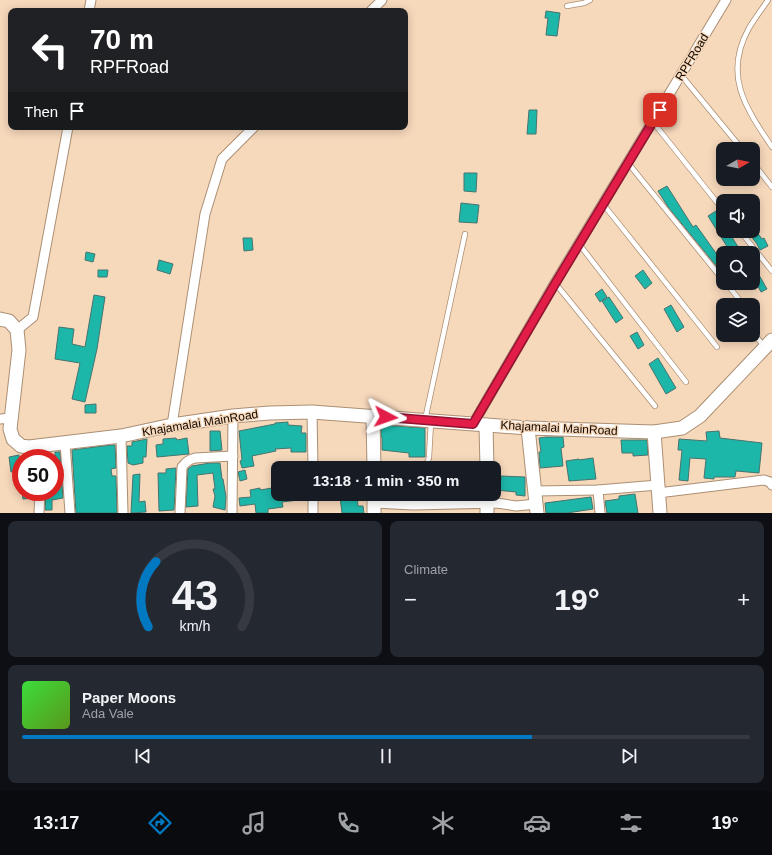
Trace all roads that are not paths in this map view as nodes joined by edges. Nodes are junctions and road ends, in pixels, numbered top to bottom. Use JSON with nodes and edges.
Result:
{"nodes":[{"id":1,"x":382,"y":0,"type":"edge"},
{"id":2,"x":590,"y":0,"type":"edge"},
{"id":3,"x":726,"y":0,"type":"edge"},
{"id":4,"x":768,"y":0,"type":"edge"},
{"id":5,"x":567,"y":6,"type":"dead end"},
{"id":6,"x":374,"y":8,"type":"edge"},
{"id":7,"x":681,"y":74,"type":"junction"},
{"id":8,"x":653,"y":122,"type":"junction"},
{"id":9,"x":67,"y":130,"type":"edge"},
{"id":10,"x":251,"y":130,"type":"edge"},
{"id":11,"x":736,"y":142,"type":"edge"},
{"id":12,"x":772,"y":147,"type":"edge"},
{"id":13,"x":628,"y":163,"type":"junction"},
{"id":14,"x":760,"y":172,"type":"edge"},
{"id":15,"x":772,"y":187,"type":"edge"},
{"id":16,"x":716,"y":201,"type":"edge"},
{"id":17,"x":603,"y":204,"type":"junction"},
{"id":18,"x":465,"y":234,"type":"dead end"},
{"id":19,"x":746,"y":238,"type":"edge"},
{"id":20,"x":579,"y":244,"type":"junction"},
{"id":21,"x":716,"y":271,"type":"edge"},
{"id":22,"x":772,"y":271,"type":"edge"},
{"id":23,"x":555,"y":284,"type":"junction"},
{"id":24,"x":732,"y":290,"type":"edge"},
{"id":25,"x":738,"y":298,"type":"edge"},
{"id":26,"x":0,"y":319,"type":"edge"},
{"id":27,"x":17,"y":330,"type":"junction"},
{"id":28,"x":768,"y":344,"type":"edge"},
{"id":29,"x":717,"y":348,"type":"dead end"},
{"id":30,"x":686,"y":382,"type":"dead end"},
{"id":31,"x":655,"y":406,"type":"dead end"},
{"id":32,"x":312,"y":412,"type":"junction"},
{"id":33,"x":233,"y":416,"type":"junction"},
{"id":34,"x":373,"y":416,"type":"junction"},
{"id":35,"x":6,"y":418,"type":"edge"},
{"id":36,"x":428,"y":420,"type":"junction"},
{"id":37,"x":479,"y":424,"type":"junction"},
{"id":38,"x":172,"y":425,"type":"junction"},
{"id":39,"x":528,"y":428,"type":"junction"},
{"id":40,"x":654,"y":432,"type":"junction"},
{"id":41,"x":121,"y":436,"type":"junction"},
{"id":42,"x":65,"y":443,"type":"junction"},
{"id":43,"x":32,"y":449,"type":"edge"},
{"id":44,"x":50,"y":449,"type":"edge"},
{"id":45,"x":233,"y":456,"type":"junction"},
{"id":46,"x":313,"y":461,"type":"edge"},
{"id":47,"x":374,"y":461,"type":"edge"},
{"id":48,"x":428,"y":461,"type":"edge"},
{"id":49,"x":485,"y":461,"type":"edge"},
{"id":50,"x":772,"y":485,"type":"edge"},
{"id":51,"x":658,"y":489,"type":"junction"},
{"id":52,"x":598,"y":490,"type":"junction"},
{"id":53,"x":40,"y":501,"type":"edge"},
{"id":54,"x":313,"y":501,"type":"edge"},
{"id":55,"x":536,"y":502,"type":"edge"},
{"id":56,"x":374,"y":503,"type":"edge"},
{"id":57,"x":487,"y":504,"type":"edge"},
{"id":58,"x":413,"y":509,"type":"edge"},
{"id":59,"x":40,"y":513,"type":"edge"},
{"id":60,"x":70,"y":513,"type":"edge"},
{"id":61,"x":123,"y":513,"type":"edge"},
{"id":62,"x":180,"y":513,"type":"edge"},
{"id":63,"x":232,"y":513,"type":"edge"},
{"id":64,"x":313,"y":513,"type":"edge"},
{"id":65,"x":600,"y":513,"type":"edge"},
{"id":66,"x":660,"y":513,"type":"edge"}],
"edges":[{"from":1,"to":6,"type":"street"},
{"from":2,"to":5,"type":"lane"},
{"from":3,"to":7,"type":"street","name":"RPFRoad"},
{"from":4,"to":12,"type":"lane"},
{"from":7,"to":8,"type":"street","name":"RPFRoad"},
{"from":7,"to":11,"type":"lane"},
{"from":8,"to":13,"type":"street","name":"RPFRoad"},
{"from":8,"to":16,"type":"lane"},
{"from":9,"to":27,"type":"street"},
{"from":10,"to":38,"type":"street"},
{"from":13,"to":17,"type":"street","name":"RPFRoad"},
{"from":13,"to":21,"type":"lane"},
{"from":14,"to":15,"type":"lane"},
{"from":17,"to":20,"type":"street","name":"RPFRoad"},
{"from":17,"to":29,"type":"lane"},
{"from":18,"to":36,"type":"lane"},
{"from":19,"to":22,"type":"lane"},
{"from":20,"to":23,"type":"street","name":"RPFRoad"},
{"from":20,"to":30,"type":"lane"},
{"from":23,"to":31,"type":"lane"},
{"from":23,"to":37,"type":"street","name":"RPFRoad"},
{"from":24,"to":25,"type":"lane"},
{"from":26,"to":27,"type":"main road"},
{"from":27,"to":35,"type":"main road","name":"Khajamalai MainRoad"},
{"from":28,"to":40,"type":"main road","name":"Khajamalai MainRoad"},
{"from":32,"to":33,"type":"main road","name":"Khajamalai MainRoad"},
{"from":32,"to":34,"type":"main road","name":"Khajamalai MainRoad"},
{"from":32,"to":46,"type":"street"},
{"from":33,"to":38,"type":"main road","name":"Khajamalai MainRoad"},
{"from":33,"to":45,"type":"street"},
{"from":34,"to":36,"type":"main road","name":"Khajamalai MainRoad"},
{"from":34,"to":47,"type":"main road"},
{"from":35,"to":43,"type":"main road","name":"Khajamalai MainRoad"},
{"from":36,"to":37,"type":"main road","name":"Khajamalai MainRoad"},
{"from":36,"to":48,"type":"lane"},
{"from":37,"to":39,"type":"main road","name":"Khajamalai MainRoad"},
{"from":37,"to":49,"type":"main road"},
{"from":38,"to":41,"type":"main road","name":"Khajamalai MainRoad"},
{"from":39,"to":40,"type":"main road","name":"Khajamalai MainRoad"},
{"from":39,"to":55,"type":"main road"},
{"from":40,"to":51,"type":"main road"},
{"from":41,"to":42,"type":"main road","name":"Khajamalai MainRoad"},
{"from":41,"to":61,"type":"street"},
{"from":42,"to":44,"type":"main road","name":"Khajamalai MainRoad"},
{"from":42,"to":60,"type":"street"},
{"from":45,"to":62,"type":"street"},
{"from":45,"to":63,"type":"street"},
{"from":50,"to":51,"type":"street"},
{"from":51,"to":52,"type":"street"},
{"from":51,"to":66,"type":"main road"},
{"from":52,"to":55,"type":"street"},
{"from":52,"to":65,"type":"street"},
{"from":53,"to":59,"type":"street"},
{"from":54,"to":64,"type":"street"},
{"from":55,"to":57,"type":"street"},
{"from":56,"to":58,"type":"street"},
{"from":57,"to":58,"type":"street"}]}
